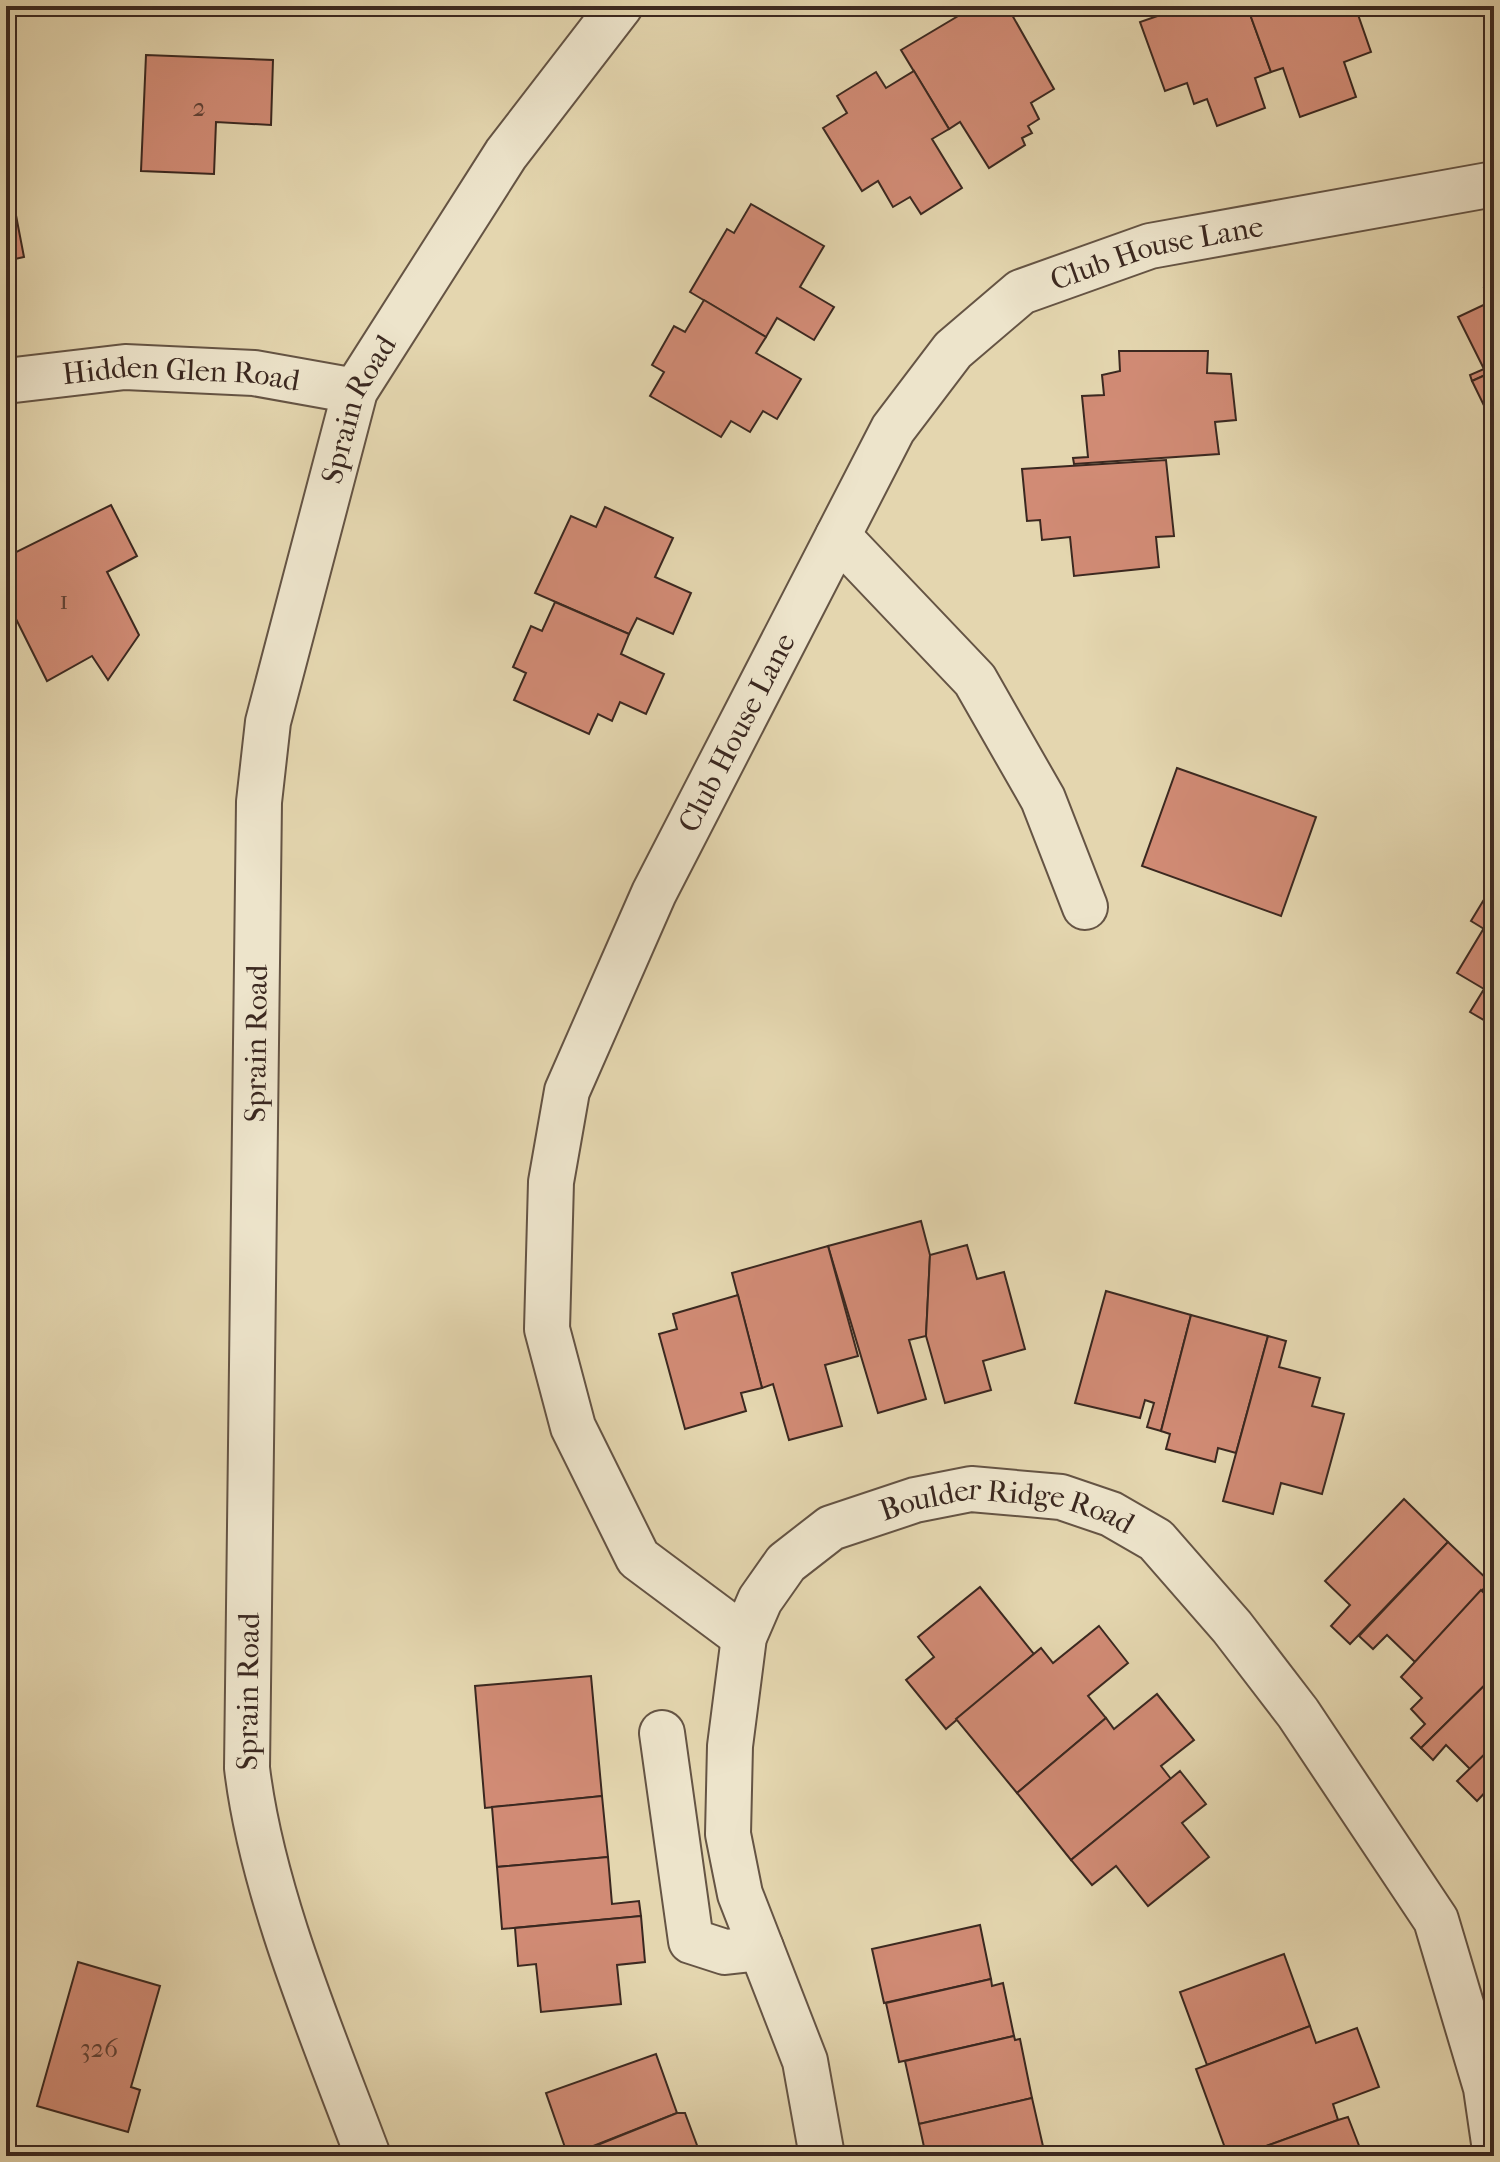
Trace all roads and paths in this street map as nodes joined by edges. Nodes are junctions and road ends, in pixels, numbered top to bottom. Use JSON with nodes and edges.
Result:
{"nodes":[{"id":1,"x":620,"y":6,"type":"edge"},
{"id":2,"x":1494,"y":184,"type":"edge"},
{"id":3,"x":6,"y":381,"type":"edge"},
{"id":4,"x":355,"y":391,"type":"junction"},
{"id":5,"x":838,"y":536,"type":"junction"},
{"id":6,"x":1085,"y":907,"type":"dead end"},
{"id":7,"x":744,"y":1637,"type":"junction"},
{"id":8,"x":662,"y":1733,"type":"dead end"},
{"id":9,"x":761,"y":1948,"type":"junction"},
{"id":10,"x":1494,"y":2143,"type":"edge"},
{"id":11,"x":368,"y":2156,"type":"edge"},
{"id":12,"x":822,"y":2156,"type":"edge"}],
"edges":[{"from":1,"to":4,"type":"street","name":"Sprain Road"},
{"from":2,"to":5,"type":"street","name":"Club House Lane"},
{"from":3,"to":4,"type":"street","name":"Hidden Glen Road"},
{"from":4,"to":11,"type":"street","name":"Sprain Road"},
{"from":5,"to":6,"type":"street"},
{"from":5,"to":7,"type":"street","name":"Club House Lane"},
{"from":7,"to":9,"type":"street","name":"Boulder Ridge Road"},
{"from":7,"to":10,"type":"street","name":"Boulder Ridge Road"},
{"from":8,"to":9,"type":"street"},
{"from":9,"to":12,"type":"street","name":"Boulder Ridge Road"}]}
